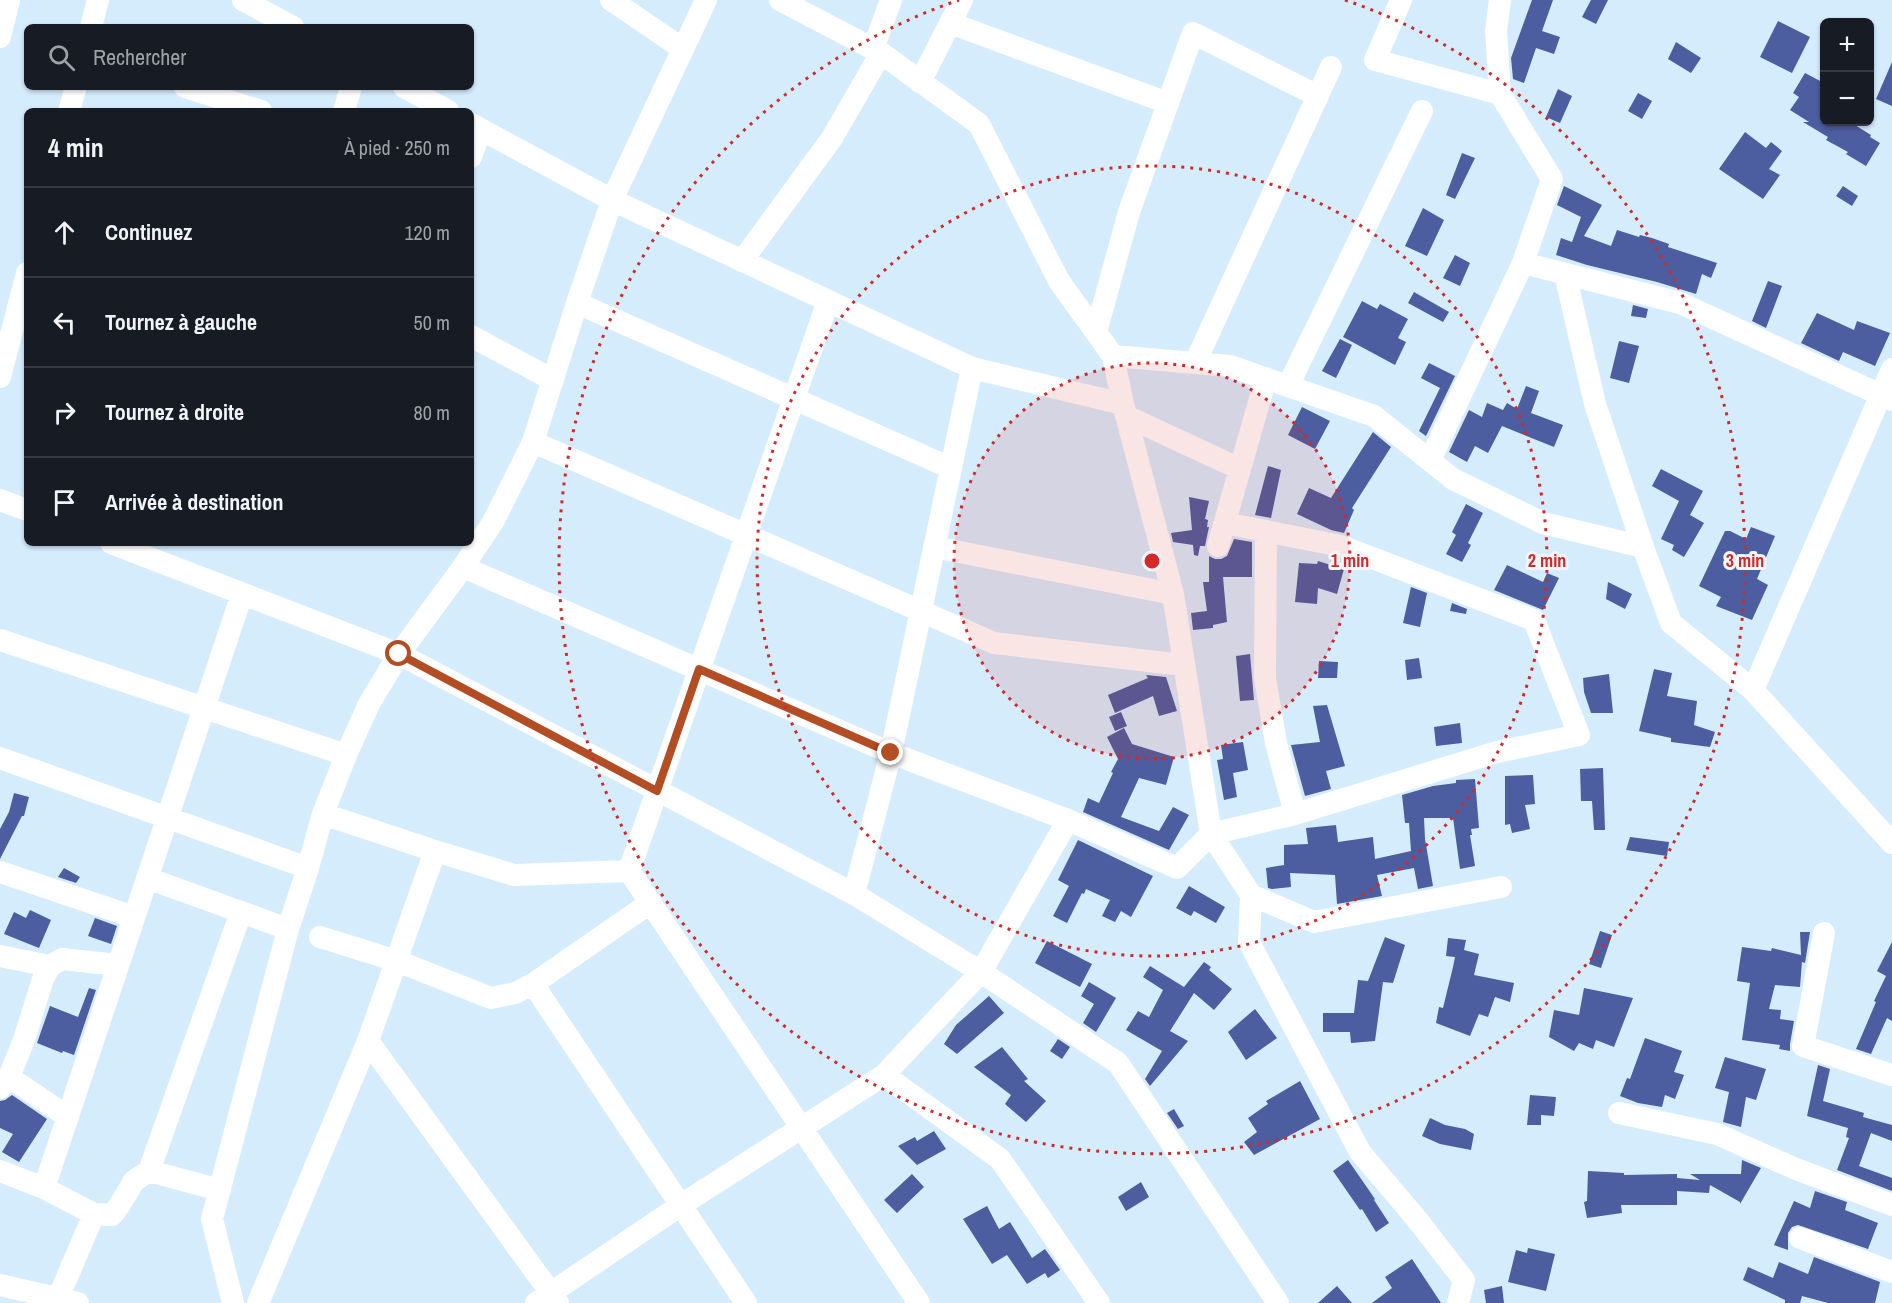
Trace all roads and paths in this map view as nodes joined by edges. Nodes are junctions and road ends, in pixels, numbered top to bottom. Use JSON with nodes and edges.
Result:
{"nodes":[{"id":1,"x":9,"y":0,"type":"edge"},
{"id":2,"x":98,"y":0,"type":"edge"},
{"id":3,"x":243,"y":0,"type":"edge"},
{"id":4,"x":612,"y":0,"type":"edge"},
{"id":5,"x":706,"y":0,"type":"edge"},
{"id":6,"x":780,"y":0,"type":"edge"},
{"id":7,"x":891,"y":0,"type":"edge"},
{"id":8,"x":962,"y":0,"type":"edge"},
{"id":9,"x":1401,"y":0,"type":"edge"},
{"id":10,"x":1500,"y":0,"type":"edge"},
{"id":11,"x":950,"y":23,"type":"junction"},
{"id":12,"x":92,"y":24,"type":"edge"},
{"id":13,"x":287,"y":24,"type":"edge"},
{"id":14,"x":0,"y":37,"type":"edge"},
{"id":15,"x":683,"y":49,"type":"junction"},
{"id":16,"x":877,"y":51,"type":"junction"},
{"id":17,"x":1331,"y":67,"type":"dead end"},
{"id":18,"x":920,"y":82,"type":"junction"},
{"id":19,"x":75,"y":90,"type":"edge"},
{"id":20,"x":194,"y":90,"type":"edge"},
{"id":21,"x":350,"y":90,"type":"edge"},
{"id":22,"x":410,"y":90,"type":"edge"},
{"id":23,"x":1500,"y":94,"type":"junction"},
{"id":24,"x":1318,"y":96,"type":"junction"},
{"id":25,"x":1168,"y":103,"type":"junction"},
{"id":26,"x":70,"y":108,"type":"edge"},
{"id":27,"x":252,"y":108,"type":"edge"},
{"id":28,"x":345,"y":108,"type":"edge"},
{"id":29,"x":442,"y":108,"type":"edge"},
{"id":30,"x":1422,"y":111,"type":"dead end"},
{"id":31,"x":476,"y":126,"type":"edge"},
{"id":32,"x":612,"y":200,"type":"junction"},
{"id":33,"x":742,"y":261,"type":"junction"},
{"id":34,"x":1523,"y":263,"type":"junction"},
{"id":35,"x":1565,"y":274,"type":"junction"},
{"id":36,"x":24,"y":285,"type":"edge"},
{"id":37,"x":828,"y":301,"type":"junction"},
{"id":38,"x":577,"y":303,"type":"junction"},
{"id":39,"x":1096,"y":332,"type":"junction"},
{"id":40,"x":474,"y":338,"type":"edge"},
{"id":41,"x":1113,"y":356,"type":"junction"},
{"id":42,"x":1195,"y":363,"type":"junction"},
{"id":43,"x":972,"y":368,"type":"junction"},
{"id":44,"x":1892,"y":369,"type":"edge"},
{"id":45,"x":0,"y":377,"type":"edge"},
{"id":46,"x":1266,"y":378,"type":"junction"},
{"id":47,"x":553,"y":380,"type":"junction"},
{"id":48,"x":1288,"y":386,"type":"junction"},
{"id":49,"x":1886,"y":397,"type":"edge"},
{"id":50,"x":794,"y":398,"type":"junction"},
{"id":51,"x":1125,"y":410,"type":"junction"},
{"id":52,"x":534,"y":442,"type":"junction"},
{"id":53,"x":1430,"y":460,"type":"junction"},
{"id":54,"x":951,"y":468,"type":"junction"},
{"id":55,"x":1240,"y":469,"type":"junction"},
{"id":56,"x":0,"y":500,"type":"edge"},
{"id":57,"x":24,"y":509,"type":"edge"},
{"id":58,"x":1225,"y":523,"type":"junction"},
{"id":59,"x":1266,"y":531,"type":"junction"},
{"id":60,"x":746,"y":535,"type":"junction"},
{"id":61,"x":119,"y":546,"type":"edge"},
{"id":62,"x":1218,"y":546,"type":"dead end"},
{"id":63,"x":934,"y":547,"type":"junction"},
{"id":64,"x":1643,"y":547,"type":"junction"},
{"id":65,"x":464,"y":567,"type":"junction"},
{"id":66,"x":242,"y":594,"type":"junction"},
{"id":67,"x":1173,"y":594,"type":"junction"},
{"id":68,"x":921,"y":610,"type":"junction"},
{"id":69,"x":0,"y":640,"type":"edge"},
{"id":70,"x":399,"y":654,"type":"junction"},
{"id":71,"x":1183,"y":665,"type":"junction"},
{"id":72,"x":699,"y":669,"type":"junction"},
{"id":73,"x":1753,"y":690,"type":"junction"},
{"id":74,"x":204,"y":708,"type":"junction"},
{"id":75,"x":891,"y":753,"type":"junction"},
{"id":76,"x":346,"y":755,"type":"junction"},
{"id":77,"x":0,"y":758,"type":"edge"},
{"id":78,"x":657,"y":791,"type":"junction"},
{"id":79,"x":323,"y":814,"type":"junction"},
{"id":80,"x":1295,"y":814,"type":"junction"},
{"id":81,"x":167,"y":818,"type":"junction"},
{"id":82,"x":1068,"y":820,"type":"junction"},
{"id":83,"x":1211,"y":834,"type":"junction"},
{"id":84,"x":1892,"y":843,"type":"edge"},
{"id":85,"x":435,"y":851,"type":"junction"},
{"id":86,"x":308,"y":868,"type":"junction"},
{"id":87,"x":0,"y":872,"type":"edge"},
{"id":88,"x":629,"y":872,"type":"junction"},
{"id":89,"x":147,"y":878,"type":"junction"},
{"id":90,"x":1501,"y":887,"type":"dead end"},
{"id":91,"x":854,"y":894,"type":"junction"},
{"id":92,"x":1251,"y":895,"type":"junction"},
{"id":93,"x":650,"y":903,"type":"junction"},
{"id":94,"x":241,"y":912,"type":"junction"},
{"id":95,"x":134,"y":917,"type":"junction"},
{"id":96,"x":288,"y":930,"type":"junction"},
{"id":97,"x":1824,"y":933,"type":"dead end"},
{"id":98,"x":320,"y":937,"type":"dead end"},
{"id":99,"x":0,"y":956,"type":"edge"},
{"id":100,"x":397,"y":961,"type":"junction"},
{"id":101,"x":118,"y":965,"type":"junction"},
{"id":102,"x":50,"y":966,"type":"junction"},
{"id":103,"x":981,"y":972,"type":"junction"},
{"id":104,"x":533,"y":984,"type":"junction"},
{"id":105,"x":368,"y":1041,"type":"junction"},
{"id":106,"x":884,"y":1075,"type":"junction"},
{"id":107,"x":1892,"y":1075,"type":"edge"},
{"id":108,"x":4,"y":1083,"type":"edge"},
{"id":109,"x":1619,"y":1113,"type":"dead end"},
{"id":110,"x":68,"y":1117,"type":"junction"},
{"id":111,"x":801,"y":1128,"type":"junction"},
{"id":112,"x":0,"y":1171,"type":"edge"},
{"id":113,"x":149,"y":1171,"type":"junction"},
{"id":114,"x":44,"y":1188,"type":"junction"},
{"id":115,"x":220,"y":1190,"type":"junction"},
{"id":116,"x":681,"y":1205,"type":"junction"},
{"id":117,"x":1892,"y":1205,"type":"edge"},
{"id":118,"x":94,"y":1214,"type":"junction"},
{"id":119,"x":1800,"y":1238,"type":"dead end"},
{"id":120,"x":1892,"y":1272,"type":"edge"},
{"id":121,"x":0,"y":1286,"type":"edge"},
{"id":122,"x":548,"y":1300,"type":"edge"},
{"id":123,"x":64,"y":1301,"type":"edge"},
{"id":124,"x":233,"y":1303,"type":"edge"},
{"id":125,"x":258,"y":1303,"type":"edge"},
{"id":126,"x":746,"y":1303,"type":"edge"},
{"id":127,"x":919,"y":1303,"type":"edge"},
{"id":128,"x":1099,"y":1303,"type":"edge"},
{"id":129,"x":1278,"y":1303,"type":"edge"},
{"id":130,"x":1458,"y":1303,"type":"edge"}],
"edges":[{"from":1,"to":14,"type":"street"},
{"from":2,"to":12,"type":"street"},
{"from":3,"to":13,"type":"street"},
{"from":4,"to":15,"type":"street"},
{"from":5,"to":15,"type":"street"},
{"from":6,"to":16,"type":"street"},
{"from":7,"to":16,"type":"street"},
{"from":8,"to":11,"type":"street"},
{"from":9,"to":23,"type":"street"},
{"from":10,"to":23,"type":"street"},
{"from":11,"to":18,"type":"street"},
{"from":11,"to":25,"type":"street"},
{"from":15,"to":32,"type":"street"},
{"from":16,"to":18,"type":"street"},
{"from":16,"to":33,"type":"street"},
{"from":17,"to":24,"type":"street"},
{"from":18,"to":39,"type":"street"},
{"from":19,"to":26,"type":"street"},
{"from":20,"to":27,"type":"street"},
{"from":21,"to":28,"type":"street"},
{"from":22,"to":29,"type":"street"},
{"from":23,"to":34,"type":"street"},
{"from":24,"to":25,"type":"street"},
{"from":24,"to":42,"type":"street"},
{"from":25,"to":39,"type":"street"},
{"from":30,"to":48,"type":"street"},
{"from":31,"to":32,"type":"street"},
{"from":32,"to":33,"type":"street"},
{"from":32,"to":38,"type":"street"},
{"from":33,"to":37,"type":"street"},
{"from":34,"to":35,"type":"street"},
{"from":34,"to":53,"type":"street"},
{"from":35,"to":49,"type":"street"},
{"from":35,"to":64,"type":"street"},
{"from":36,"to":45,"type":"street"},
{"from":37,"to":43,"type":"street"},
{"from":37,"to":50,"type":"street"},
{"from":38,"to":47,"type":"street"},
{"from":38,"to":50,"type":"street"},
{"from":39,"to":41,"type":"street"},
{"from":40,"to":47,"type":"street"},
{"from":41,"to":42,"type":"street"},
{"from":41,"to":51,"type":"street"},
{"from":42,"to":46,"type":"street"},
{"from":43,"to":51,"type":"street"},
{"from":43,"to":54,"type":"street"},
{"from":44,"to":49,"type":"street"},
{"from":46,"to":48,"type":"street"},
{"from":46,"to":55,"type":"street"},
{"from":47,"to":52,"type":"street"},
{"from":48,"to":53,"type":"street"},
{"from":49,"to":73,"type":"street"},
{"from":50,"to":54,"type":"street"},
{"from":50,"to":60,"type":"street"},
{"from":51,"to":55,"type":"street"},
{"from":51,"to":67,"type":"street"},
{"from":52,"to":60,"type":"street"},
{"from":52,"to":65,"type":"street"},
{"from":53,"to":64,"type":"street"},
{"from":54,"to":63,"type":"street"},
{"from":55,"to":58,"type":"street"},
{"from":56,"to":57,"type":"street"},
{"from":58,"to":59,"type":"street"},
{"from":58,"to":62,"type":"street"},
{"from":59,"to":80,"type":"street"},
{"from":59,"to":80,"type":"street"},
{"from":60,"to":68,"type":"street"},
{"from":60,"to":72,"type":"street"},
{"from":61,"to":66,"type":"street"},
{"from":63,"to":67,"type":"street"},
{"from":63,"to":68,"type":"street"},
{"from":64,"to":73,"type":"street"},
{"from":65,"to":70,"type":"street"},
{"from":65,"to":72,"type":"street"},
{"from":66,"to":70,"type":"street"},
{"from":66,"to":74,"type":"street"},
{"from":67,"to":71,"type":"street"},
{"from":68,"to":71,"type":"street"},
{"from":68,"to":75,"type":"street"},
{"from":69,"to":74,"type":"street"},
{"from":70,"to":76,"type":"street"},
{"from":70,"to":78,"type":"street"},
{"from":71,"to":83,"type":"street"},
{"from":72,"to":75,"type":"street"},
{"from":72,"to":78,"type":"street"},
{"from":73,"to":84,"type":"street"},
{"from":74,"to":76,"type":"street"},
{"from":74,"to":81,"type":"street"},
{"from":75,"to":82,"type":"street"},
{"from":75,"to":91,"type":"street"},
{"from":76,"to":79,"type":"street"},
{"from":77,"to":81,"type":"street"},
{"from":78,"to":88,"type":"street"},
{"from":78,"to":91,"type":"street"},
{"from":79,"to":85,"type":"street"},
{"from":79,"to":86,"type":"street"},
{"from":80,"to":83,"type":"street"},
{"from":81,"to":86,"type":"street"},
{"from":81,"to":89,"type":"street"},
{"from":82,"to":83,"type":"street"},
{"from":82,"to":103,"type":"street"},
{"from":83,"to":92,"type":"street"},
{"from":85,"to":88,"type":"street"},
{"from":85,"to":100,"type":"street"},
{"from":86,"to":96,"type":"street"},
{"from":87,"to":95,"type":"street"},
{"from":88,"to":93,"type":"street"},
{"from":89,"to":94,"type":"street"},
{"from":89,"to":95,"type":"street"},
{"from":90,"to":92,"type":"street"},
{"from":91,"to":103,"type":"street"},
{"from":92,"to":130,"type":"street"},
{"from":93,"to":104,"type":"street"},
{"from":93,"to":111,"type":"street"},
{"from":94,"to":96,"type":"street"},
{"from":94,"to":113,"type":"street"},
{"from":95,"to":101,"type":"street"},
{"from":96,"to":115,"type":"street"},
{"from":97,"to":107,"type":"street"},
{"from":98,"to":100,"type":"street"},
{"from":99,"to":102,"type":"street"},
{"from":100,"to":104,"type":"street"},
{"from":100,"to":105,"type":"street"},
{"from":101,"to":102,"type":"street"},
{"from":101,"to":110,"type":"street"},
{"from":102,"to":108,"type":"street"},
{"from":103,"to":106,"type":"street"},
{"from":103,"to":129,"type":"street"},
{"from":104,"to":116,"type":"street"},
{"from":105,"to":122,"type":"street"},
{"from":105,"to":125,"type":"street"},
{"from":106,"to":111,"type":"street"},
{"from":106,"to":128,"type":"street"},
{"from":108,"to":110,"type":"street"},
{"from":109,"to":117,"type":"street"},
{"from":110,"to":114,"type":"street"},
{"from":111,"to":116,"type":"street"},
{"from":111,"to":127,"type":"street"},
{"from":112,"to":114,"type":"street"},
{"from":113,"to":115,"type":"street"},
{"from":113,"to":118,"type":"street"},
{"from":114,"to":118,"type":"street"},
{"from":115,"to":124,"type":"street"},
{"from":116,"to":122,"type":"street"},
{"from":116,"to":126,"type":"street"},
{"from":118,"to":123,"type":"street"},
{"from":119,"to":120,"type":"street"},
{"from":121,"to":123,"type":"street"}]}
